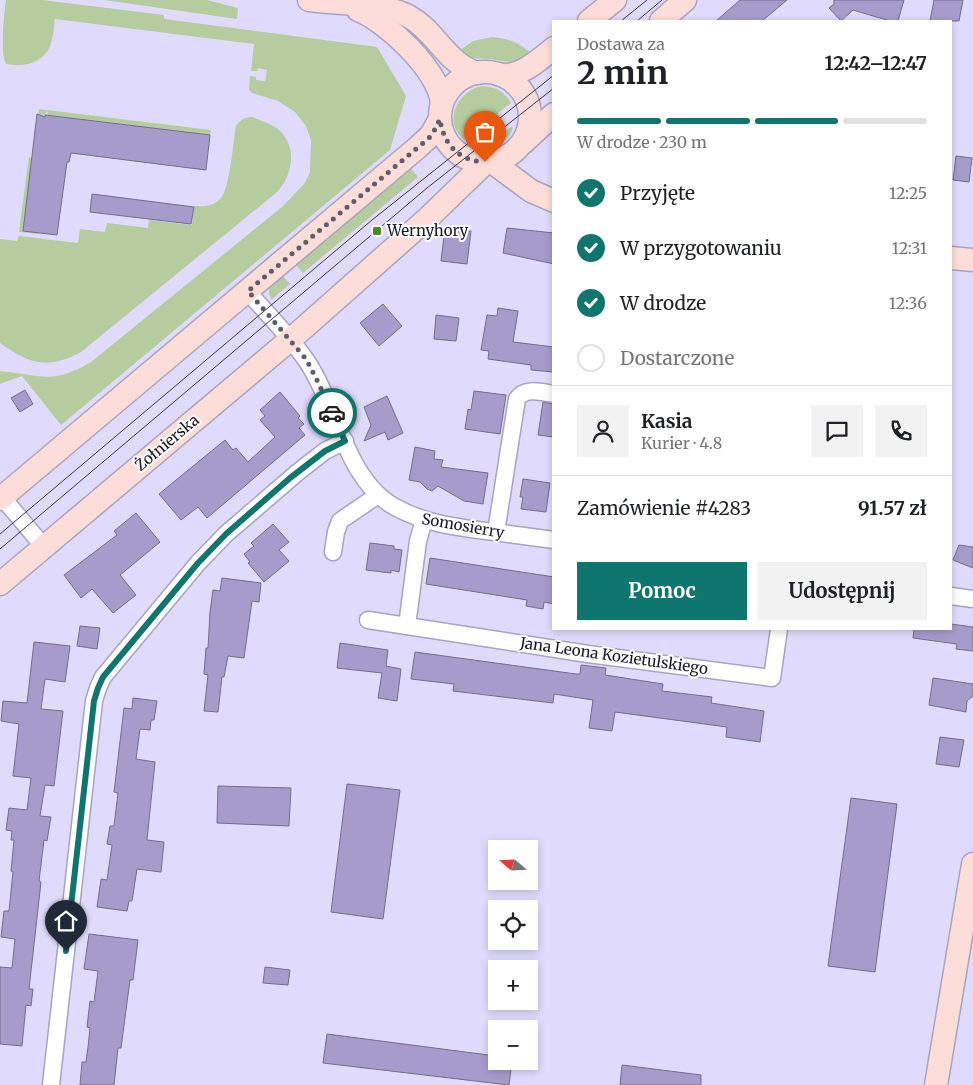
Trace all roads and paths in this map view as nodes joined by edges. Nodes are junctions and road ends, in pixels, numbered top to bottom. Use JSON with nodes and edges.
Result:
{"nodes":[{"id":1,"x":309,"y":0,"type":"edge"},
{"id":2,"x":615,"y":0,"type":"edge"},
{"id":3,"x":686,"y":0,"type":"edge"},
{"id":4,"x":338,"y":4,"type":"junction"},
{"id":5,"x":590,"y":20,"type":"edge"},
{"id":6,"x":662,"y":20,"type":"edge"},
{"id":7,"x":552,"y":49,"type":"edge"},
{"id":8,"x":477,"y":73,"type":"junction"},
{"id":9,"x":501,"y":76,"type":"junction"},
{"id":10,"x":441,"y":111,"type":"junction"},
{"id":11,"x":552,"y":116,"type":"edge"},
{"id":12,"x":518,"y":148,"type":"junction"},
{"id":13,"x":489,"y":162,"type":"junction"},
{"id":14,"x":552,"y":200,"type":"edge"},
{"id":15,"x":952,"y":258,"type":"edge"},
{"id":16,"x":973,"y":260,"type":"edge"},
{"id":17,"x":248,"y":291,"type":"junction"},
{"id":18,"x":289,"y":340,"type":"junction"},
{"id":19,"x":552,"y":394,"type":"edge"},
{"id":20,"x":345,"y":441,"type":"junction"},
{"id":21,"x":378,"y":495,"type":"junction"},
{"id":22,"x":1,"y":498,"type":"edge"},
{"id":23,"x":424,"y":520,"type":"junction"},
{"id":24,"x":496,"y":532,"type":"junction"},
{"id":25,"x":552,"y":540,"type":"edge"},
{"id":26,"x":44,"y":547,"type":"junction"},
{"id":27,"x":333,"y":552,"type":"dead end"},
{"id":28,"x":0,"y":584,"type":"edge"},
{"id":29,"x":952,"y":596,"type":"edge"},
{"id":30,"x":973,"y":599,"type":"edge"},
{"id":31,"x":368,"y":620,"type":"dead end"},
{"id":32,"x":407,"y":626,"type":"junction"},
{"id":33,"x":779,"y":630,"type":"edge"},
{"id":34,"x":973,"y":864,"type":"edge"},
{"id":35,"x":50,"y":1085,"type":"edge"},
{"id":36,"x":936,"y":1085,"type":"edge"}],
"edges":[{"from":1,"to":4,"type":"street"},
{"from":2,"to":5,"type":"street"},
{"from":3,"to":6,"type":"street"},
{"from":4,"to":8,"type":"street"},
{"from":4,"to":10,"type":"street"},
{"from":7,"to":9,"type":"street"},
{"from":8,"to":9,"type":"street"},
{"from":8,"to":10,"type":"street"},
{"from":9,"to":12,"type":"street"},
{"from":10,"to":13,"type":"street"},
{"from":10,"to":17,"type":"street"},
{"from":11,"to":12,"type":"street"},
{"from":12,"to":13,"type":"street"},
{"from":13,"to":14,"type":"street"},
{"from":13,"to":18,"type":"street","name":"Żołnierska"},
{"from":15,"to":16,"type":"street"},
{"from":17,"to":18,"type":"street"},
{"from":17,"to":22,"type":"street"},
{"from":18,"to":20,"type":"street","name":"Somosierry"},
{"from":18,"to":26,"type":"street","name":"Żołnierska"},
{"from":19,"to":24,"type":"street"},
{"from":20,"to":21,"type":"street","name":"Somosierry"},
{"from":20,"to":35,"type":"street"},
{"from":21,"to":23,"type":"street","name":"Somosierry"},
{"from":21,"to":27,"type":"street"},
{"from":22,"to":26,"type":"street"},
{"from":23,"to":24,"type":"street","name":"Somosierry"},
{"from":23,"to":32,"type":"street"},
{"from":24,"to":25,"type":"street","name":"Somosierry"},
{"from":26,"to":28,"type":"street","name":"Żołnierska"},
{"from":29,"to":30,"type":"street"},
{"from":31,"to":32,"type":"street","name":"Jana Leona Kozietulskiego"},
{"from":32,"to":33,"type":"street","name":"Jana Leona Kozietulskiego"},
{"from":34,"to":36,"type":"street"}]}
